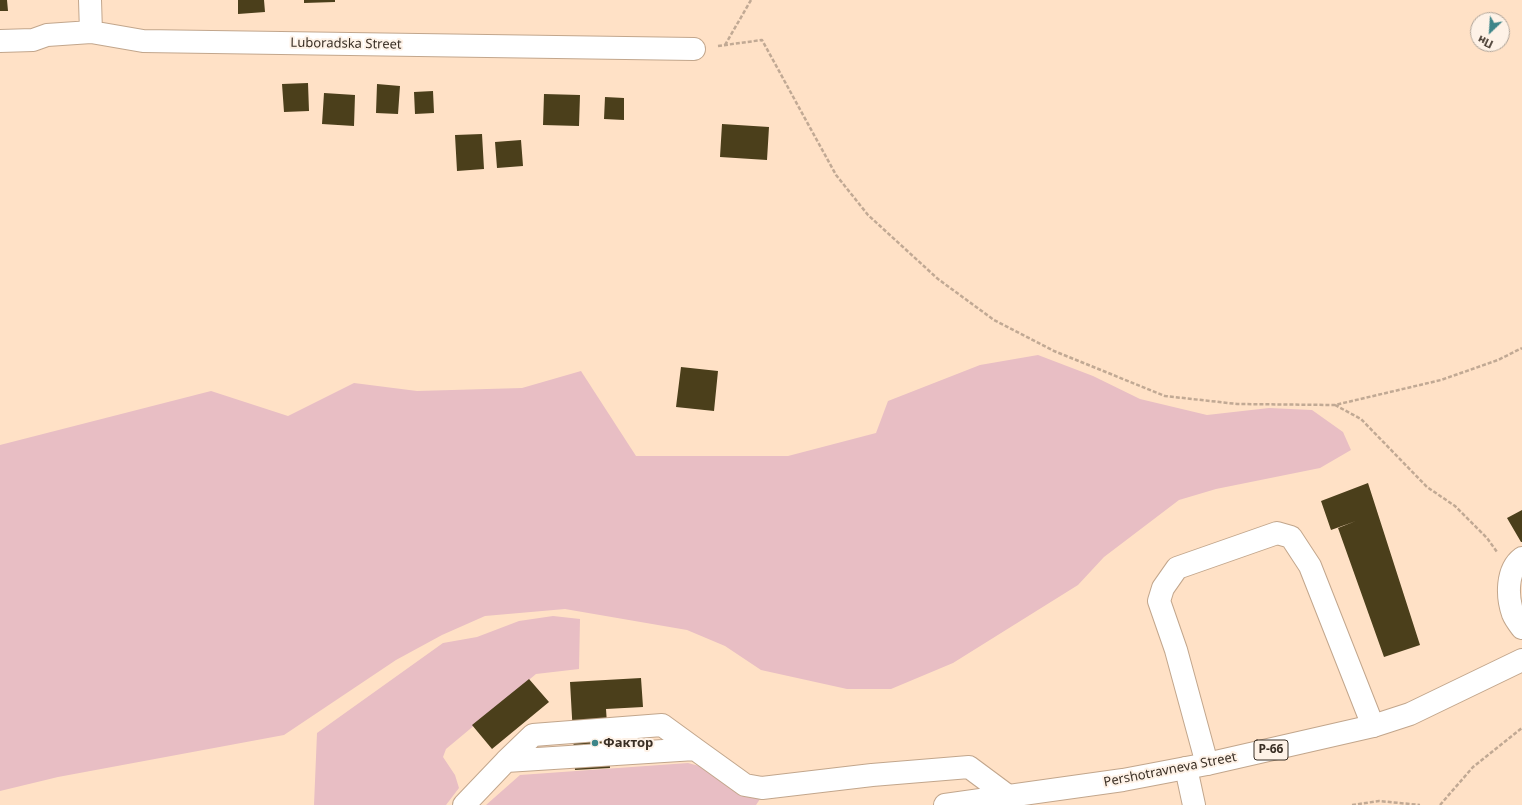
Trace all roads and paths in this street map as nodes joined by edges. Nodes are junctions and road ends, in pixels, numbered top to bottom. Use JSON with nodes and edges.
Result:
{"nodes":[{"id":1,"x":90,"y":0,"type":"edge"},
{"id":2,"x":751,"y":0,"type":"edge"},
{"id":3,"x":91,"y":32,"type":"junction"},
{"id":4,"x":0,"y":42,"type":"edge"},
{"id":5,"x":725,"y":45,"type":"junction"},
{"id":6,"x":694,"y":50,"type":"joint"},
{"id":7,"x":1522,"y":348,"type":"edge"},
{"id":8,"x":1335,"y":405,"type":"junction"},
{"id":9,"x":1517,"y":566,"type":"edge"},
{"id":10,"x":1522,"y":628,"type":"edge"},
{"id":11,"x":1522,"y":660,"type":"edge"},
{"id":12,"x":1373,"y":726,"type":"junction"},
{"id":13,"x":1522,"y":728,"type":"edge"},
{"id":14,"x":1196,"y":766,"type":"junction"},
{"id":15,"x":1008,"y":796,"type":"junction"},
{"id":16,"x":1410,"y":804,"type":"edge"},
{"id":17,"x":464,"y":805,"type":"edge"},
{"id":18,"x":945,"y":805,"type":"edge"},
{"id":19,"x":1194,"y":805,"type":"edge"},
{"id":20,"x":1352,"y":805,"type":"edge"},
{"id":21,"x":1420,"y":805,"type":"edge"},
{"id":22,"x":1440,"y":805,"type":"edge"}],
"edges":[{"from":1,"to":3,"type":"street"},
{"from":2,"to":5,"type":"path"},
{"from":3,"to":4,"type":"street","name":"Luboradska Street"},
{"from":3,"to":6,"type":"street","name":"Luboradska Street"},
{"from":5,"to":6,"type":"path"},
{"from":5,"to":8,"type":"path"},
{"from":7,"to":8,"type":"path"},
{"from":8,"to":9,"type":"path"},
{"from":9,"to":10,"type":"street"},
{"from":11,"to":12,"type":"street","name":"Pershotravneva Street","number":"Р-66"},
{"from":12,"to":14,"type":"street","name":"Pershotravneva Street","number":"Р-66"},
{"from":12,"to":14,"type":"street"},
{"from":13,"to":22,"type":"path"},
{"from":14,"to":15,"type":"street","name":"Pershotravneva Street","number":"Р-66"},
{"from":14,"to":19,"type":"street"},
{"from":15,"to":17,"type":"street"},
{"from":15,"to":18,"type":"street","name":"Pershotravneva Street","number":"Р-66"},
{"from":16,"to":20,"type":"path"},
{"from":16,"to":21,"type":"path"}]}
